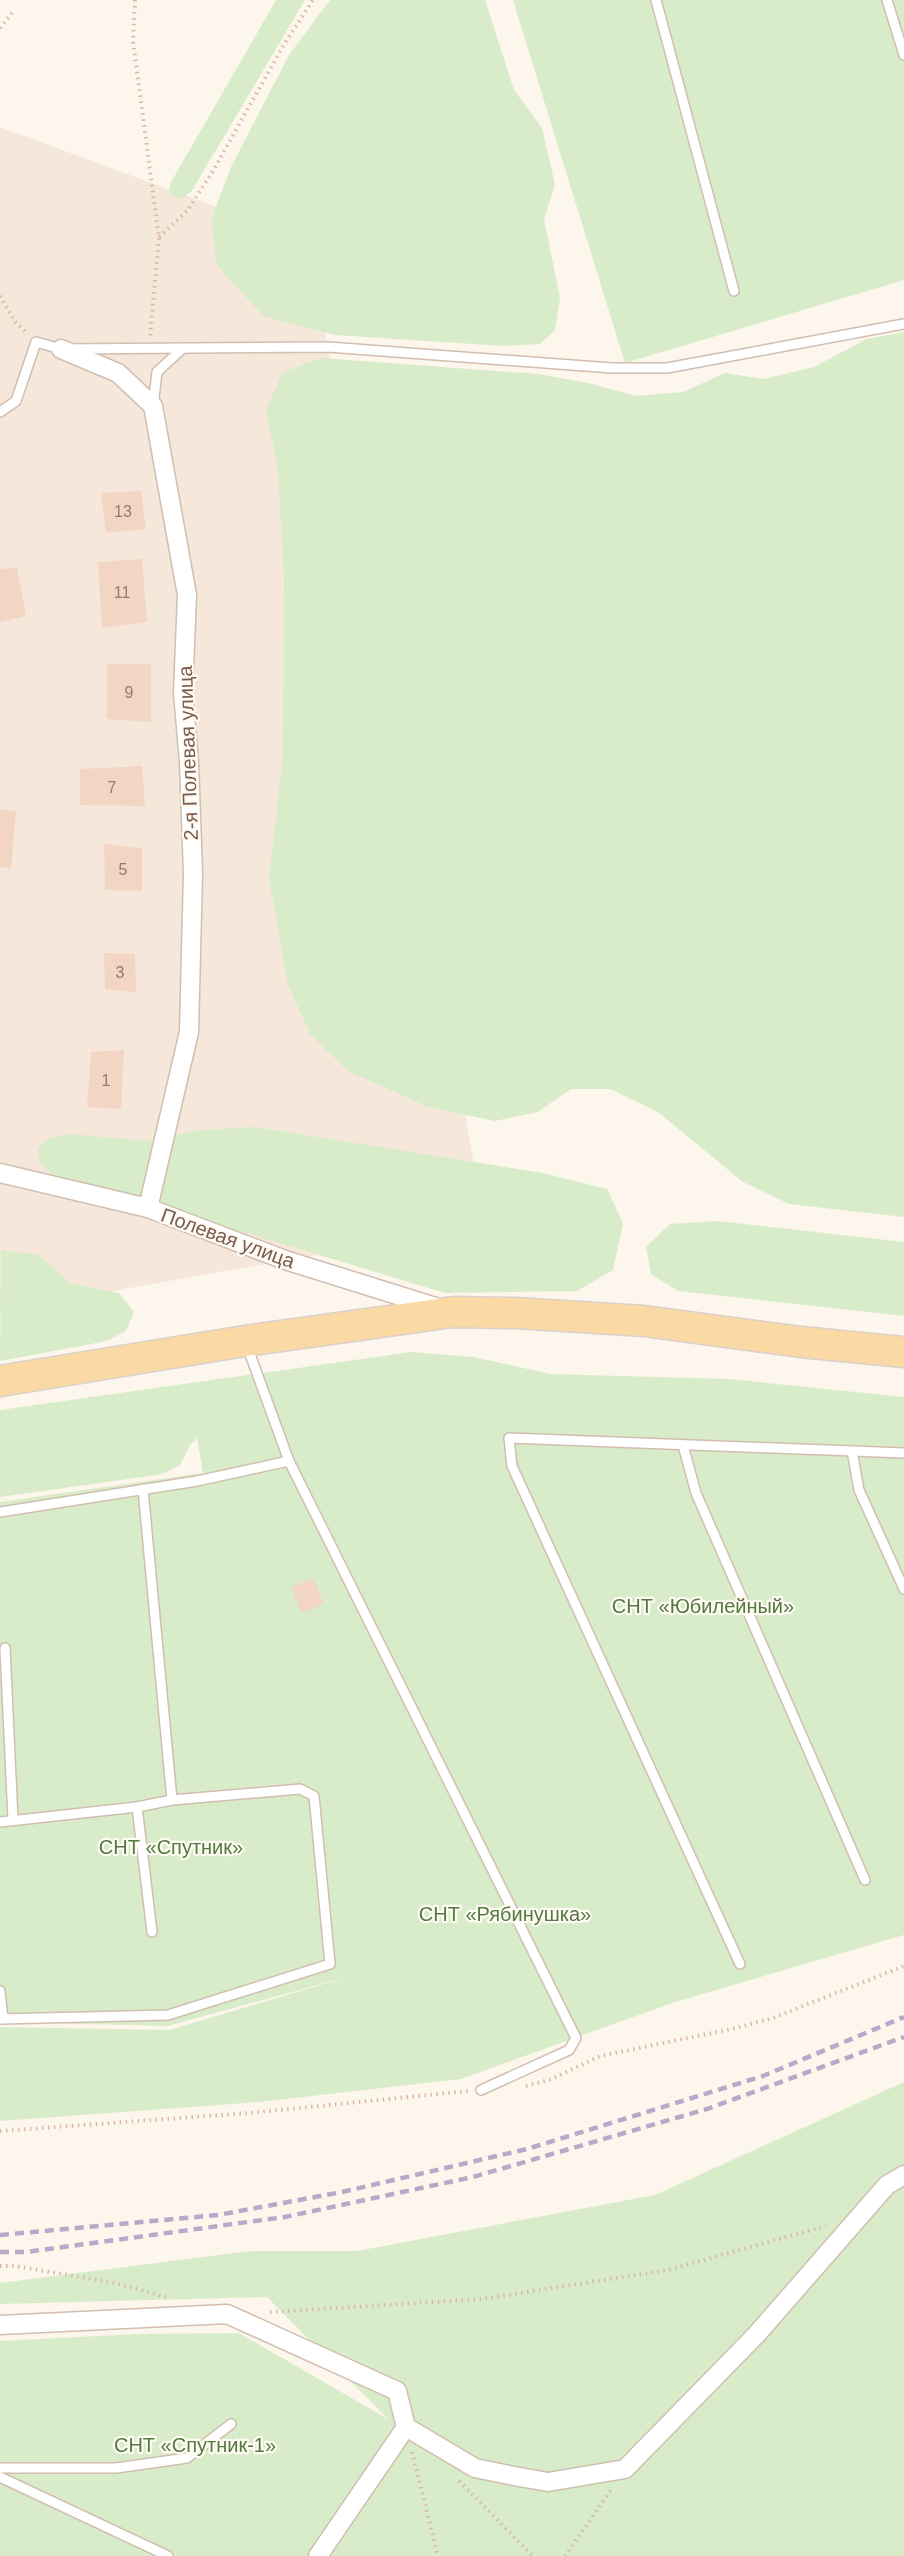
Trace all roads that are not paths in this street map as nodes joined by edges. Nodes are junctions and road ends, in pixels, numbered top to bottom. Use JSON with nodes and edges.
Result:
{"nodes":[{"id":1,"x":656,"y":0,"type":"edge"},
{"id":2,"x":887,"y":0,"type":"edge"},
{"id":3,"x":904,"y":55,"type":"edge"},
{"id":4,"x":734,"y":291,"type":"dead end"},
{"id":5,"x":904,"y":324,"type":"edge"},
{"id":6,"x":61,"y":349,"type":"junction"},
{"id":7,"x":182,"y":349,"type":"junction"},
{"id":8,"x":153,"y":406,"type":"junction"},
{"id":9,"x":0,"y":412,"type":"edge"},
{"id":10,"x":0,"y":1173,"type":"edge"},
{"id":11,"x":148,"y":1208,"type":"junction"},
{"id":12,"x":453,"y":1312,"type":"junction"},
{"id":13,"x":245,"y":1341,"type":"junction"},
{"id":14,"x":904,"y":1352,"type":"edge"},
{"id":15,"x":0,"y":1381,"type":"edge"},
{"id":16,"x":683,"y":1444,"type":"junction"},
{"id":17,"x":852,"y":1451,"type":"junction"},
{"id":18,"x":904,"y":1453,"type":"edge"},
{"id":19,"x":289,"y":1461,"type":"junction"},
{"id":20,"x":143,"y":1490,"type":"junction"},
{"id":21,"x":0,"y":1512,"type":"edge"},
{"id":22,"x":904,"y":1590,"type":"edge"},
{"id":23,"x":5,"y":1648,"type":"dead end"},
{"id":24,"x":172,"y":1800,"type":"junction"},
{"id":25,"x":137,"y":1807,"type":"junction"},
{"id":26,"x":13,"y":1820,"type":"junction"},
{"id":27,"x":0,"y":1822,"type":"edge"},
{"id":28,"x":865,"y":1880,"type":"dead end"},
{"id":29,"x":152,"y":1932,"type":"dead end"},
{"id":30,"x":740,"y":1964,"type":"dead end"},
{"id":31,"x":0,"y":1991,"type":"edge"},
{"id":32,"x":1,"y":2019,"type":"edge"},
{"id":33,"x":481,"y":2090,"type":"road end"},
{"id":34,"x":904,"y":2175,"type":"edge"},
{"id":35,"x":0,"y":2325,"type":"edge"},
{"id":36,"x":231,"y":2424,"type":"dead end"},
{"id":37,"x":406,"y":2427,"type":"junction"},
{"id":38,"x":0,"y":2468,"type":"edge"},
{"id":39,"x":0,"y":2477,"type":"edge"},
{"id":40,"x":168,"y":2556,"type":"edge"},
{"id":41,"x":318,"y":2556,"type":"edge"}],
"edges":[{"from":1,"to":4,"type":"lane"},
{"from":2,"to":3,"type":"lane"},
{"from":5,"to":7,"type":"lane"},
{"from":6,"to":7,"type":"lane"},
{"from":6,"to":8,"type":"street"},
{"from":6,"to":9,"type":"lane"},
{"from":7,"to":8,"type":"lane"},
{"from":8,"to":11,"type":"street","name":"2-я Полевая улица"},
{"from":10,"to":11,"type":"street","name":"Полевая улица"},
{"from":11,"to":12,"type":"street","name":"Полевая улица"},
{"from":12,"to":13,"type":"main road"},
{"from":12,"to":14,"type":"main road"},
{"from":13,"to":15,"type":"main road"},
{"from":13,"to":19,"type":"lane"},
{"from":16,"to":17,"type":"lane"},
{"from":16,"to":28,"type":"lane"},
{"from":16,"to":30,"type":"lane"},
{"from":17,"to":18,"type":"lane"},
{"from":17,"to":22,"type":"lane"},
{"from":19,"to":20,"type":"lane"},
{"from":19,"to":33,"type":"lane"},
{"from":20,"to":21,"type":"lane"},
{"from":20,"to":24,"type":"lane"},
{"from":23,"to":26,"type":"lane"},
{"from":24,"to":25,"type":"lane"},
{"from":24,"to":32,"type":"lane"},
{"from":25,"to":26,"type":"lane"},
{"from":25,"to":29,"type":"lane"},
{"from":26,"to":27,"type":"lane"},
{"from":31,"to":32,"type":"lane"},
{"from":34,"to":37,"type":"street"},
{"from":35,"to":37,"type":"street"},
{"from":36,"to":38,"type":"lane"},
{"from":37,"to":41,"type":"street"},
{"from":39,"to":40,"type":"lane"}]}
